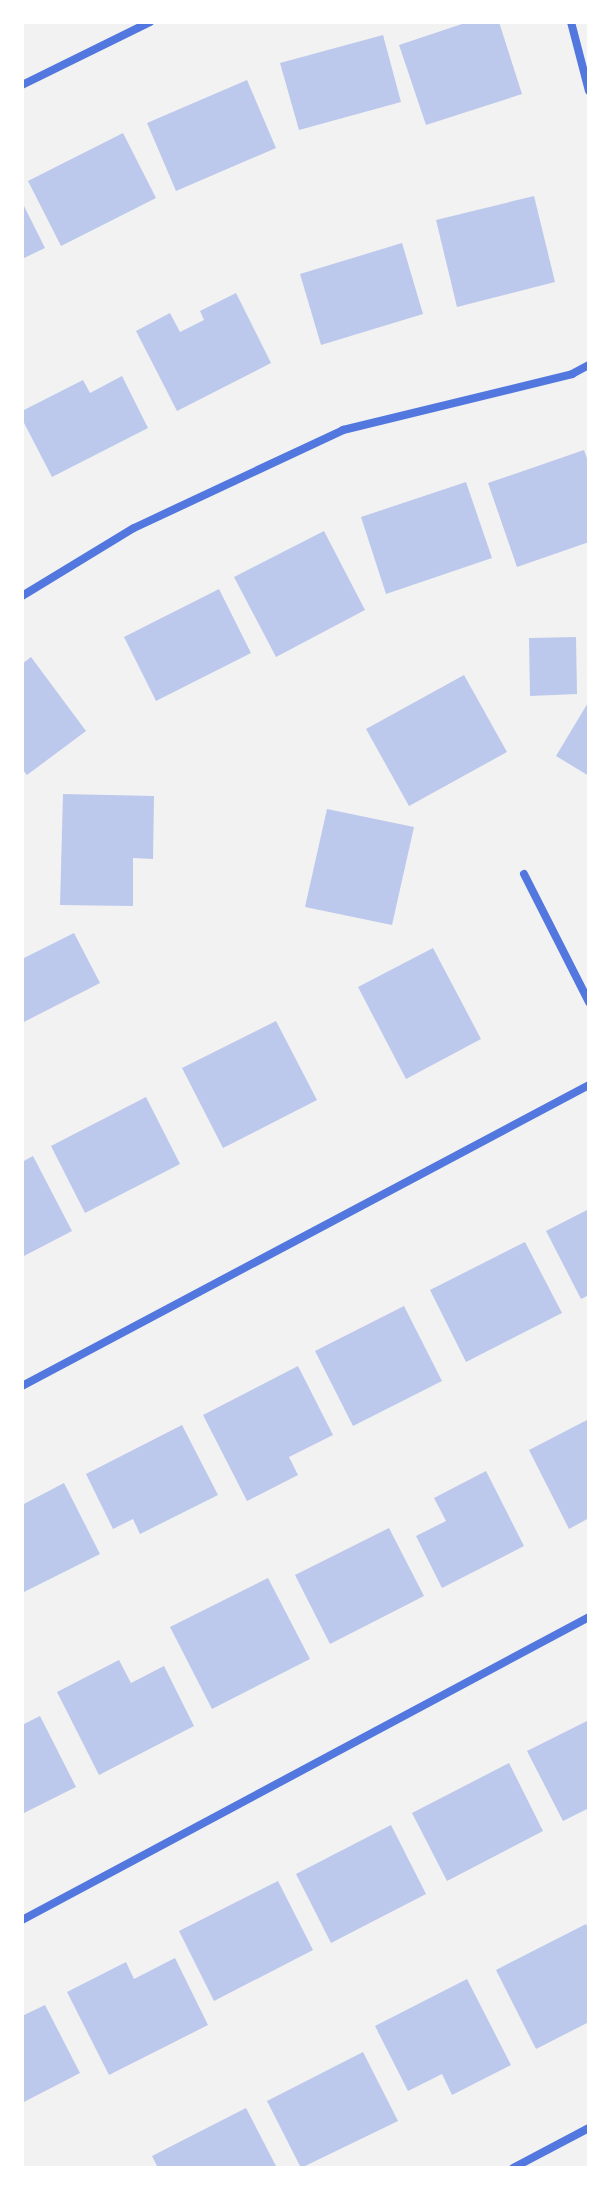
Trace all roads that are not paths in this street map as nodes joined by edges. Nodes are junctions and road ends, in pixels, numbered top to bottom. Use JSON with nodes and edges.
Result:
{"nodes":[{"id":1,"x":150,"y":22,"type":"edge"},
{"id":2,"x":571,"y":22,"type":"edge"},
{"id":3,"x":22,"y":85,"type":"edge"},
{"id":4,"x":589,"y":91,"type":"edge"},
{"id":5,"x":589,"y":365,"type":"edge"},
{"id":6,"x":22,"y":596,"type":"edge"},
{"id":7,"x":524,"y":874,"type":"dead end"},
{"id":8,"x":589,"y":1002,"type":"edge"},
{"id":9,"x":589,"y":1085,"type":"edge"},
{"id":10,"x":22,"y":1386,"type":"edge"},
{"id":11,"x":589,"y":1617,"type":"edge"},
{"id":12,"x":22,"y":1920,"type":"edge"},
{"id":13,"x":589,"y":2128,"type":"edge"},
{"id":14,"x":513,"y":2168,"type":"edge"}],
"edges":[{"from":1,"to":3,"type":"street"},
{"from":2,"to":4,"type":"street"},
{"from":5,"to":6,"type":"street"},
{"from":7,"to":8,"type":"street"},
{"from":9,"to":10,"type":"street"},
{"from":11,"to":12,"type":"street"},
{"from":13,"to":14,"type":"street"}]}
